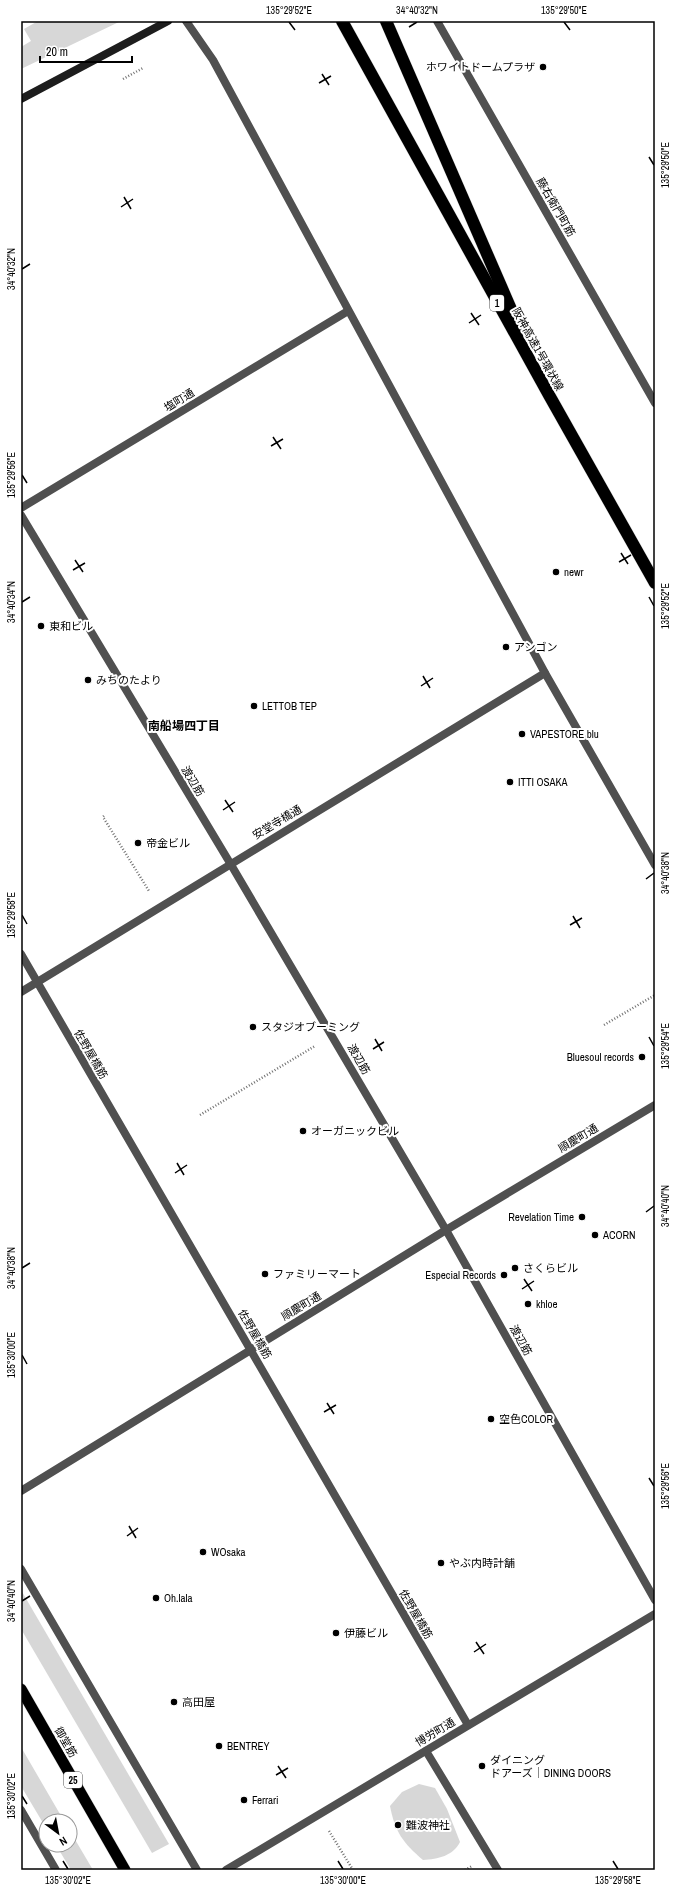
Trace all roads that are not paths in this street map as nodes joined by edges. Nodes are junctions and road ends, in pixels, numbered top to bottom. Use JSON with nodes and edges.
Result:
{"nodes":[{"id":1,"x":168,"y":21,"type":"edge"},
{"id":2,"x":186,"y":21,"type":"edge"},
{"id":3,"x":342,"y":21,"type":"edge"},
{"id":4,"x":386,"y":21,"type":"edge"},
{"id":5,"x":438,"y":21,"type":"edge"},
{"id":6,"x":21,"y":99,"type":"edge"},
{"id":7,"x":348,"y":312,"type":"junction"},
{"id":8,"x":549,"y":395,"type":"junction"},
{"id":9,"x":655,"y":403,"type":"edge"},
{"id":10,"x":21,"y":508,"type":"edge"},
{"id":11,"x":21,"y":515,"type":"edge"},
{"id":12,"x":655,"y":583,"type":"edge"},
{"id":13,"x":545,"y":673,"type":"junction"},
{"id":14,"x":230,"y":863,"type":"junction"},
{"id":15,"x":655,"y":865,"type":"edge"},
{"id":16,"x":21,"y":954,"type":"edge"},
{"id":17,"x":37,"y":982,"type":"junction"},
{"id":18,"x":21,"y":992,"type":"edge"},
{"id":19,"x":655,"y":1105,"type":"edge"},
{"id":20,"x":446,"y":1230,"type":"junction"},
{"id":21,"x":251,"y":1349,"type":"junction"},
{"id":22,"x":21,"y":1491,"type":"edge"},
{"id":23,"x":21,"y":1568,"type":"edge"},
{"id":24,"x":655,"y":1600,"type":"edge"},
{"id":25,"x":655,"y":1614,"type":"edge"},
{"id":26,"x":21,"y":1689,"type":"edge"},
{"id":27,"x":468,"y":1725,"type":"junction"},
{"id":28,"x":426,"y":1751,"type":"junction"},
{"id":29,"x":21,"y":1810,"type":"edge"},
{"id":30,"x":56,"y":1870,"type":"edge"},
{"id":31,"x":125,"y":1870,"type":"edge"},
{"id":32,"x":198,"y":1870,"type":"edge"},
{"id":33,"x":226,"y":1870,"type":"edge"},
{"id":34,"x":498,"y":1870,"type":"edge"}],
"edges":[{"from":1,"to":6,"type":"main road"},
{"from":2,"to":7,"type":"street"},
{"from":3,"to":8,"type":"highway","name":"阪神高速1号環状線","number":"1"},
{"from":4,"to":8,"type":"highway"},
{"from":5,"to":9,"type":"street","name":"藤右衛門町筋"},
{"from":7,"to":10,"type":"street","name":"塩町通"},
{"from":7,"to":13,"type":"street"},
{"from":8,"to":12,"type":"highway","name":"阪神高速1号環状線","number":"1"},
{"from":11,"to":14,"type":"street","name":"渡辺筋"},
{"from":13,"to":14,"type":"street","name":"安堂寺橋通"},
{"from":13,"to":15,"type":"street"},
{"from":14,"to":17,"type":"street","name":"安堂寺橋通"},
{"from":14,"to":20,"type":"street","name":"渡辺筋"},
{"from":16,"to":17,"type":"street","name":"佐野屋橋筋"},
{"from":17,"to":18,"type":"street","name":"安堂寺橋通"},
{"from":17,"to":21,"type":"street","name":"佐野屋橋筋"},
{"from":19,"to":20,"type":"street","name":"順慶町通"},
{"from":20,"to":21,"type":"street","name":"順慶町通"},
{"from":20,"to":24,"type":"street","name":"渡辺筋"},
{"from":21,"to":22,"type":"street","name":"順慶町通"},
{"from":21,"to":27,"type":"street","name":"佐野屋橋筋"},
{"from":23,"to":32,"type":"street"},
{"from":25,"to":27,"type":"street","name":"博労町通"},
{"from":26,"to":31,"type":"highway","name":"御堂筋","number":"25"},
{"from":27,"to":28,"type":"street","name":"博労町通"},
{"from":28,"to":33,"type":"street","name":"博労町通"},
{"from":28,"to":34,"type":"street"},
{"from":29,"to":30,"type":"street"}]}
